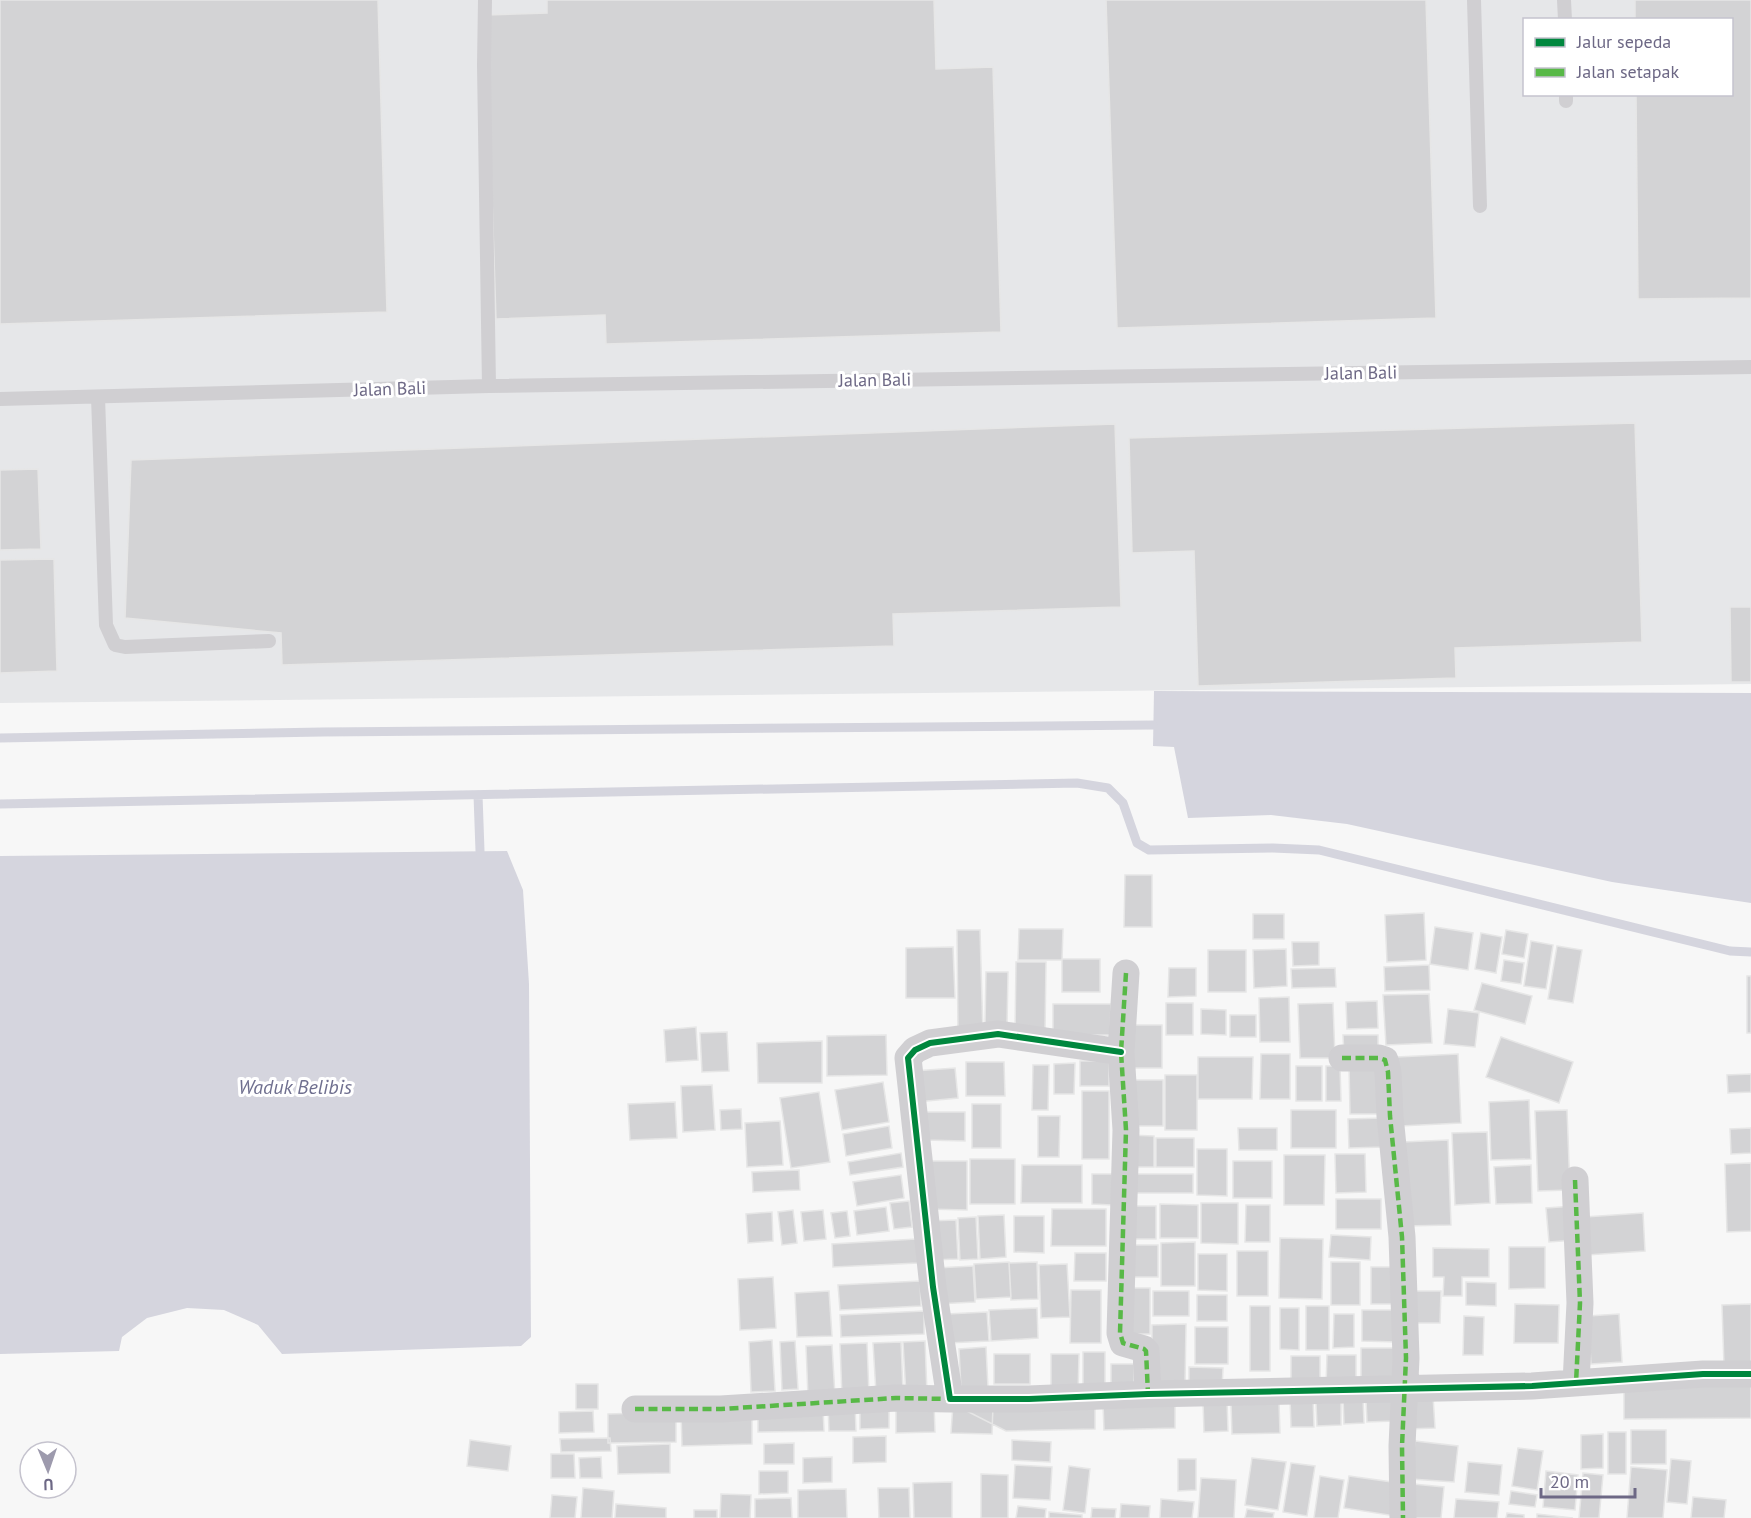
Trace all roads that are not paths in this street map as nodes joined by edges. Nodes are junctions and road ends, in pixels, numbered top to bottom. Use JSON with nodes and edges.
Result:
{"nodes":[{"id":1,"x":485,"y":0,"type":"edge"},
{"id":2,"x":1474,"y":0,"type":"edge"},
{"id":3,"x":1564,"y":0,"type":"edge"},
{"id":4,"x":1565,"y":18,"type":"edge"},
{"id":5,"x":1479,"y":206,"type":"dead end"},
{"id":6,"x":1751,"y":367,"type":"edge"},
{"id":7,"x":489,"y":386,"type":"junction"},
{"id":8,"x":98,"y":397,"type":"junction"},
{"id":9,"x":0,"y":399,"type":"edge"},
{"id":10,"x":268,"y":641,"type":"dead end"},
{"id":11,"x":1125,"y":973,"type":"dead end"},
{"id":12,"x":1121,"y":1052,"type":"junction"},
{"id":13,"x":1342,"y":1058,"type":"dead end"},
{"id":14,"x":1575,"y":1180,"type":"dead end"},
{"id":15,"x":1751,"y":1374,"type":"edge"},
{"id":16,"x":1576,"y":1383,"type":"junction"},
{"id":17,"x":1406,"y":1389,"type":"junction"},
{"id":18,"x":1148,"y":1394,"type":"junction"},
{"id":19,"x":950,"y":1399,"type":"junction"},
{"id":20,"x":635,"y":1409,"type":"dead end"},
{"id":21,"x":1403,"y":1518,"type":"edge"}],
"edges":[{"from":1,"to":7,"type":"lane"},
{"from":2,"to":5,"type":"lane"},
{"from":3,"to":4,"type":"lane"},
{"from":6,"to":7,"type":"lane","name":"Jalan Bali"},
{"from":7,"to":8,"type":"lane","name":"Jalan Bali"},
{"from":8,"to":9,"type":"lane","name":"Jalan Bali"},
{"from":8,"to":10,"type":"lane"},
{"from":11,"to":12,"type":"street"},
{"from":12,"to":18,"type":"street"},
{"from":12,"to":19,"type":"street"},
{"from":13,"to":17,"type":"street"},
{"from":14,"to":16,"type":"street"},
{"from":15,"to":16,"type":"street"},
{"from":16,"to":17,"type":"street"},
{"from":17,"to":18,"type":"street"},
{"from":17,"to":21,"type":"street"},
{"from":18,"to":19,"type":"street"},
{"from":19,"to":20,"type":"street"}]}
